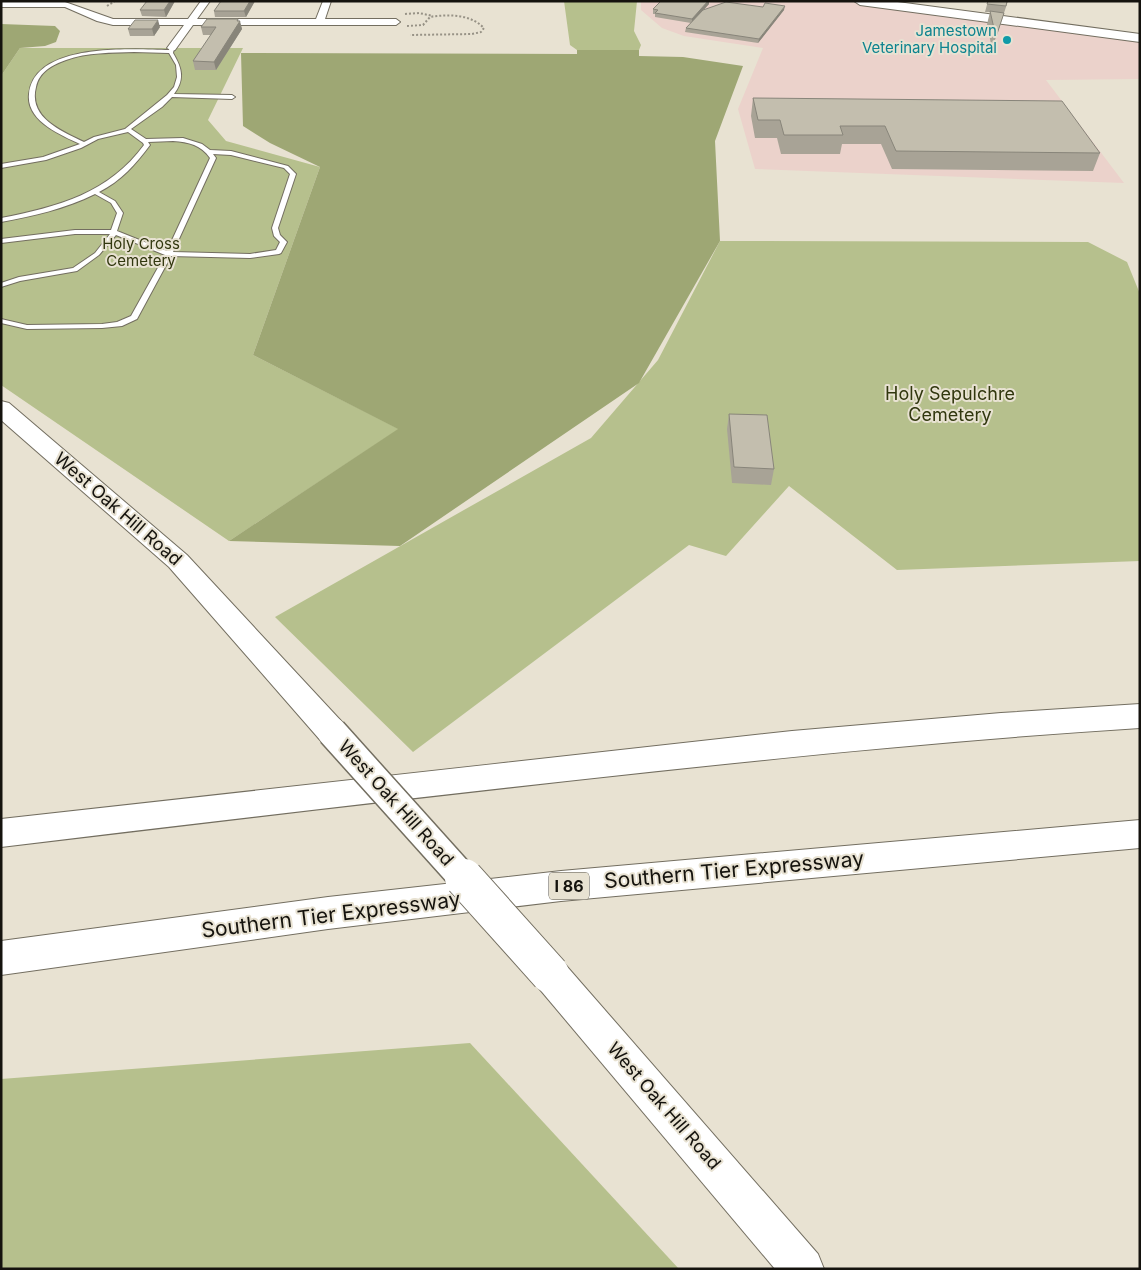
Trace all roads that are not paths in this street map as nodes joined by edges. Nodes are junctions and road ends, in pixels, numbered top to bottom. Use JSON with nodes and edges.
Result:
{"nodes":[{"id":1,"x":206,"y":1,"type":"edge"},
{"id":2,"x":327,"y":1,"type":"edge"},
{"id":3,"x":860,"y":1,"type":"edge"},
{"id":4,"x":889,"y":1,"type":"edge"},
{"id":5,"x":1,"y":4,"type":"edge"},
{"id":6,"x":99,"y":8,"type":"dead end"},
{"id":7,"x":84,"y":12,"type":"junction"},
{"id":8,"x":320,"y":20,"type":"junction"},
{"id":9,"x":193,"y":21,"type":"junction"},
{"id":10,"x":396,"y":22,"type":"dead end"},
{"id":11,"x":1140,"y":34,"type":"edge"},
{"id":12,"x":1140,"y":38,"type":"edge"},
{"id":13,"x":172,"y":50,"type":"junction"},
{"id":14,"x":171,"y":95,"type":"junction"},
{"id":15,"x":232,"y":97,"type":"dead end"},
{"id":16,"x":129,"y":130,"type":"junction"},
{"id":17,"x":145,"y":141,"type":"junction"},
{"id":18,"x":84,"y":144,"type":"junction"},
{"id":19,"x":210,"y":152,"type":"junction"},
{"id":20,"x":1,"y":166,"type":"edge"},
{"id":21,"x":94,"y":191,"type":"junction"},
{"id":22,"x":1,"y":220,"type":"edge"},
{"id":23,"x":114,"y":232,"type":"junction"},
{"id":24,"x":1,"y":241,"type":"edge"},
{"id":25,"x":169,"y":254,"type":"junction"},
{"id":26,"x":1,"y":285,"type":"edge"},
{"id":27,"x":1,"y":321,"type":"edge"},
{"id":28,"x":1,"y":408,"type":"edge"},
{"id":29,"x":1140,"y":716,"type":"edge"},
{"id":30,"x":250,"y":802,"type":"junction"},
{"id":31,"x":1,"y":816,"type":"edge"},
{"id":32,"x":1,"y":833,"type":"edge"},
{"id":33,"x":1140,"y":834,"type":"edge"},
{"id":34,"x":1,"y":958,"type":"edge"},
{"id":35,"x":803,"y":1269,"type":"edge"}],
"edges":[{"from":1,"to":9,"type":"street"},
{"from":2,"to":8,"type":"street"},
{"from":3,"to":12,"type":"main road"},
{"from":4,"to":11,"type":"main road"},
{"from":5,"to":7,"type":"street"},
{"from":6,"to":7,"type":"street"},
{"from":7,"to":9,"type":"street"},
{"from":8,"to":9,"type":"street"},
{"from":8,"to":10,"type":"street"},
{"from":9,"to":13,"type":"street"},
{"from":13,"to":14,"type":"lane"},
{"from":13,"to":18,"type":"lane"},
{"from":14,"to":15,"type":"lane"},
{"from":14,"to":16,"type":"lane"},
{"from":16,"to":17,"type":"lane"},
{"from":16,"to":18,"type":"lane"},
{"from":17,"to":19,"type":"lane"},
{"from":17,"to":21,"type":"lane"},
{"from":18,"to":20,"type":"lane"},
{"from":19,"to":25,"type":"lane"},
{"from":19,"to":25,"type":"lane"},
{"from":21,"to":22,"type":"lane"},
{"from":21,"to":23,"type":"lane"},
{"from":23,"to":24,"type":"lane"},
{"from":23,"to":25,"type":"lane"},
{"from":23,"to":26,"type":"lane"},
{"from":25,"to":27,"type":"lane"},
{"from":28,"to":35,"type":"main road","name":"West Oak Hill Road","bridge":true},
{"from":29,"to":30,"type":"main road"},
{"from":30,"to":31,"type":"main road"},
{"from":30,"to":32,"type":"main road"},
{"from":33,"to":34,"type":"main road","name":"Southern Tier Expressway","number":"I 86"}]}
